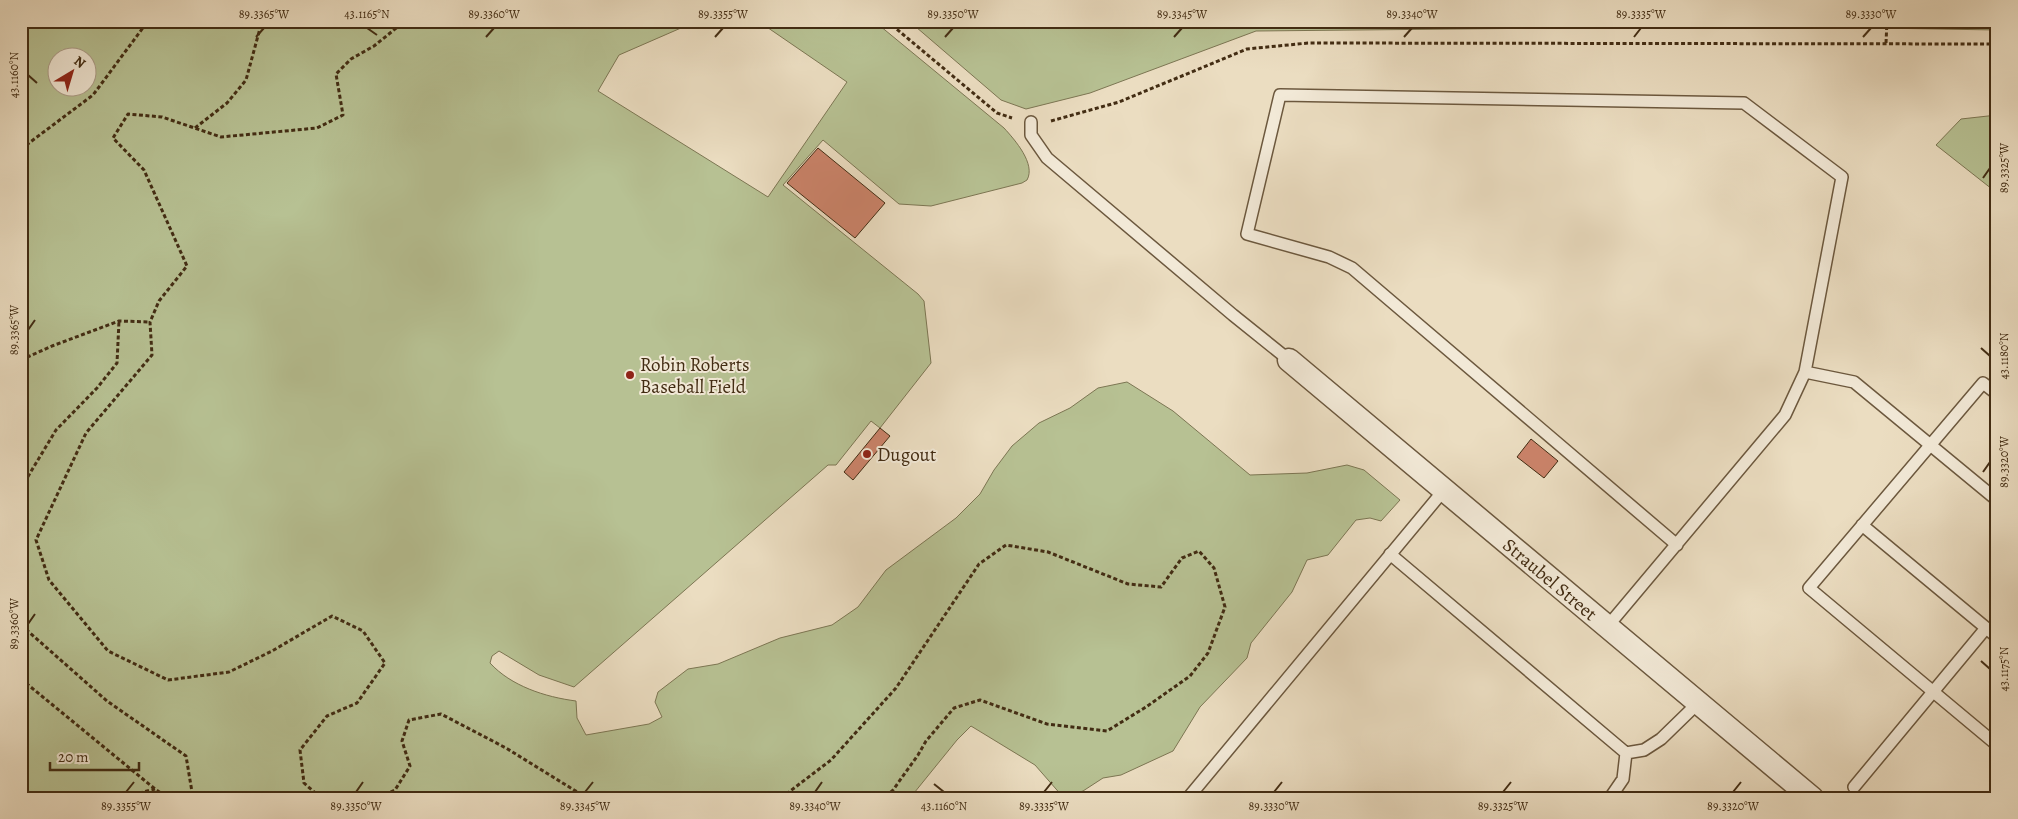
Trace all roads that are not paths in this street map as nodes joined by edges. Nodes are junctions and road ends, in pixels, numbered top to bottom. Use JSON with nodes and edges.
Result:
{"nodes":[{"id":1,"x":1032,"y":122,"type":"road end"},
{"id":2,"x":1290,"y":360,"type":"joint"},
{"id":3,"x":1805,"y":372,"type":"junction"},
{"id":4,"x":1997,"y":394,"type":"edge"},
{"id":5,"x":1931,"y":445,"type":"junction"},
{"id":6,"x":1444,"y":490,"type":"junction"},
{"id":7,"x":1997,"y":500,"type":"edge"},
{"id":8,"x":1862,"y":525,"type":"junction"},
{"id":9,"x":1677,"y":544,"type":"junction"},
{"id":10,"x":1390,"y":554,"type":"junction"},
{"id":11,"x":1607,"y":627,"type":"junction"},
{"id":12,"x":1986,"y":628,"type":"junction"},
{"id":13,"x":1997,"y":637,"type":"edge"},
{"id":14,"x":1933,"y":692,"type":"junction"},
{"id":15,"x":1698,"y":703,"type":"junction"},
{"id":16,"x":1997,"y":745,"type":"edge"},
{"id":17,"x":1626,"y":753,"type":"junction"},
{"id":18,"x":1854,"y":787,"type":"dead end"},
{"id":19,"x":1188,"y":798,"type":"edge"},
{"id":20,"x":1610,"y":798,"type":"edge"},
{"id":21,"x":1812,"y":798,"type":"edge"}],
"edges":[{"from":1,"to":2,"type":"lane"},
{"from":2,"to":6,"type":"street","name":"Straubel Street"},
{"from":3,"to":5,"type":"lane"},
{"from":3,"to":9,"type":"lane"},
{"from":3,"to":9,"type":"lane"},
{"from":4,"to":5,"type":"lane"},
{"from":5,"to":7,"type":"lane"},
{"from":5,"to":8,"type":"lane"},
{"from":6,"to":10,"type":"lane"},
{"from":6,"to":11,"type":"street","name":"Straubel Street"},
{"from":8,"to":12,"type":"lane"},
{"from":8,"to":14,"type":"lane"},
{"from":9,"to":11,"type":"lane"},
{"from":10,"to":17,"type":"lane"},
{"from":10,"to":19,"type":"lane"},
{"from":11,"to":15,"type":"street","name":"Straubel Street"},
{"from":12,"to":13,"type":"lane"},
{"from":12,"to":14,"type":"lane"},
{"from":14,"to":16,"type":"lane"},
{"from":14,"to":18,"type":"lane"},
{"from":15,"to":17,"type":"lane"},
{"from":15,"to":21,"type":"street","name":"Straubel Street"},
{"from":17,"to":20,"type":"lane"}]}
